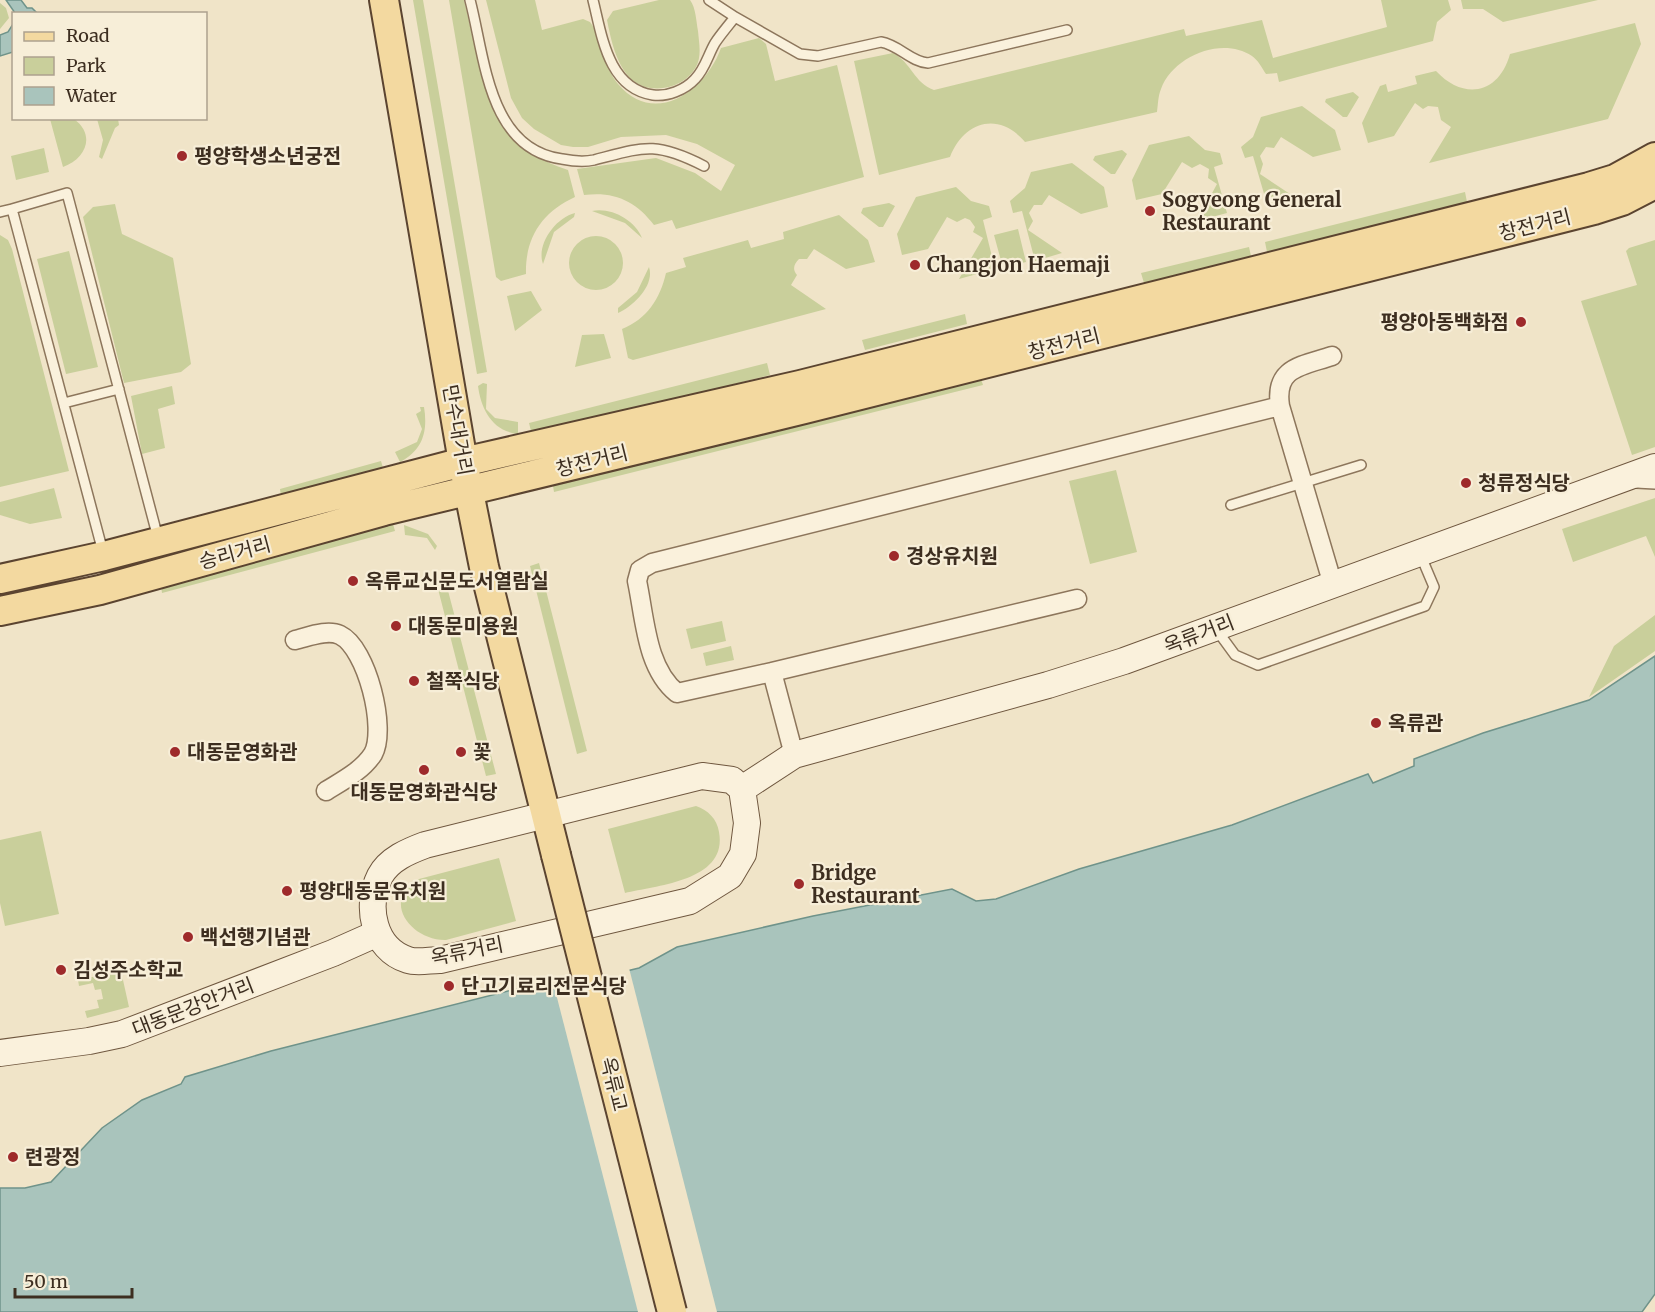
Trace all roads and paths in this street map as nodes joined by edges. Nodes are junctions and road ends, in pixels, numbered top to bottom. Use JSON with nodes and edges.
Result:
{"nodes":[{"id":1,"x":384,"y":0,"type":"edge"},
{"id":2,"x":470,"y":0,"type":"edge"},
{"id":3,"x":593,"y":0,"type":"edge"},
{"id":4,"x":709,"y":0,"type":"edge"},
{"id":5,"x":735,"y":17,"type":"junction"},
{"id":6,"x":1067,"y":30,"type":"dead end"},
{"id":7,"x":1655,"y":157,"type":"edge"},
{"id":8,"x":704,"y":166,"type":"dead end"},
{"id":9,"x":1634,"y":191,"type":"edge"},
{"id":10,"x":12,"y":209,"type":"junction"},
{"id":11,"x":0,"y":212,"type":"edge"},
{"id":12,"x":1332,"y":356,"type":"dead end"},
{"id":13,"x":118,"y":389,"type":"junction"},
{"id":14,"x":64,"y":403,"type":"junction"},
{"id":15,"x":1280,"y":406,"type":"junction"},
{"id":16,"x":463,"y":462,"type":"junction"},
{"id":17,"x":1361,"y":465,"type":"dead end"},
{"id":18,"x":1655,"y":467,"type":"edge"},
{"id":19,"x":1303,"y":483,"type":"junction"},
{"id":20,"x":1613,"y":483,"type":"junction"},
{"id":21,"x":1655,"y":484,"type":"edge"},
{"id":22,"x":469,"y":492,"type":"junction"},
{"id":23,"x":1231,"y":505,"type":"dead end"},
{"id":24,"x":159,"y":541,"type":"junction"},
{"id":25,"x":1420,"y":554,"type":"junction"},
{"id":26,"x":105,"y":556,"type":"junction"},
{"id":27,"x":0,"y":579,"type":"edge"},
{"id":28,"x":1333,"y":585,"type":"junction"},
{"id":29,"x":1077,"y":599,"type":"dead end"},
{"id":30,"x":0,"y":611,"type":"edge"},
{"id":31,"x":1216,"y":628,"type":"junction"},
{"id":32,"x":295,"y":640,"type":"dead end"},
{"id":33,"x":772,"y":672,"type":"junction"},
{"id":34,"x":794,"y":755,"type":"junction"},
{"id":35,"x":742,"y":789,"type":"junction"},
{"id":36,"x":326,"y":790,"type":"dead end"},
{"id":37,"x":546,"y":815,"type":"junction"},
{"id":38,"x":556,"y":855,"type":"joint"},
{"id":39,"x":378,"y":933,"type":"junction"},
{"id":40,"x":0,"y":1053,"type":"edge"},
{"id":41,"x":672,"y":1312,"type":"edge"}],
"edges":[{"from":1,"to":16,"type":"main road","name":"만수대거리"},
{"from":2,"to":8,"type":"lane"},
{"from":3,"to":5,"type":"lane"},
{"from":4,"to":5,"type":"lane"},
{"from":5,"to":6,"type":"lane"},
{"from":7,"to":9,"type":"main road"},
{"from":9,"to":16,"type":"main road","name":"창전거리"},
{"from":9,"to":22,"type":"main road","name":"창전거리"},
{"from":10,"to":11,"type":"lane"},
{"from":10,"to":13,"type":"lane"},
{"from":10,"to":14,"type":"lane"},
{"from":12,"to":15,"type":"street"},
{"from":13,"to":14,"type":"lane"},
{"from":13,"to":24,"type":"lane"},
{"from":14,"to":26,"type":"lane"},
{"from":15,"to":19,"type":"street"},
{"from":15,"to":33,"type":"street"},
{"from":16,"to":22,"type":"main road","name":"만수대거리"},
{"from":16,"to":24,"type":"main road","name":"승리거리"},
{"from":17,"to":19,"type":"lane"},
{"from":18,"to":20,"type":"street","name":"옥류거리"},
{"from":19,"to":23,"type":"lane"},
{"from":19,"to":28,"type":"street"},
{"from":20,"to":21,"type":"lane"},
{"from":20,"to":25,"type":"street","name":"옥류거리"},
{"from":22,"to":30,"type":"main road","name":"승리거리"},
{"from":22,"to":37,"type":"main road","name":"만수대거리"},
{"from":24,"to":26,"type":"main road","name":"승리거리"},
{"from":25,"to":28,"type":"street","name":"옥류거리"},
{"from":25,"to":31,"type":"lane"},
{"from":26,"to":27,"type":"main road","name":"승리거리"},
{"from":28,"to":31,"type":"street","name":"옥류거리"},
{"from":29,"to":33,"type":"street"},
{"from":31,"to":34,"type":"street","name":"옥류거리"},
{"from":32,"to":36,"type":"street"},
{"from":33,"to":34,"type":"street"},
{"from":34,"to":35,"type":"street","name":"옥류거리"},
{"from":35,"to":37,"type":"street"},
{"from":35,"to":39,"type":"street","name":"옥류거리"},
{"from":37,"to":38,"type":"main road","name":"만수대거리"},
{"from":37,"to":39,"type":"street"},
{"from":38,"to":41,"type":"main road","name":"옥류교","bridge":true},
{"from":39,"to":40,"type":"street","name":"대동문강안거리"}]}
